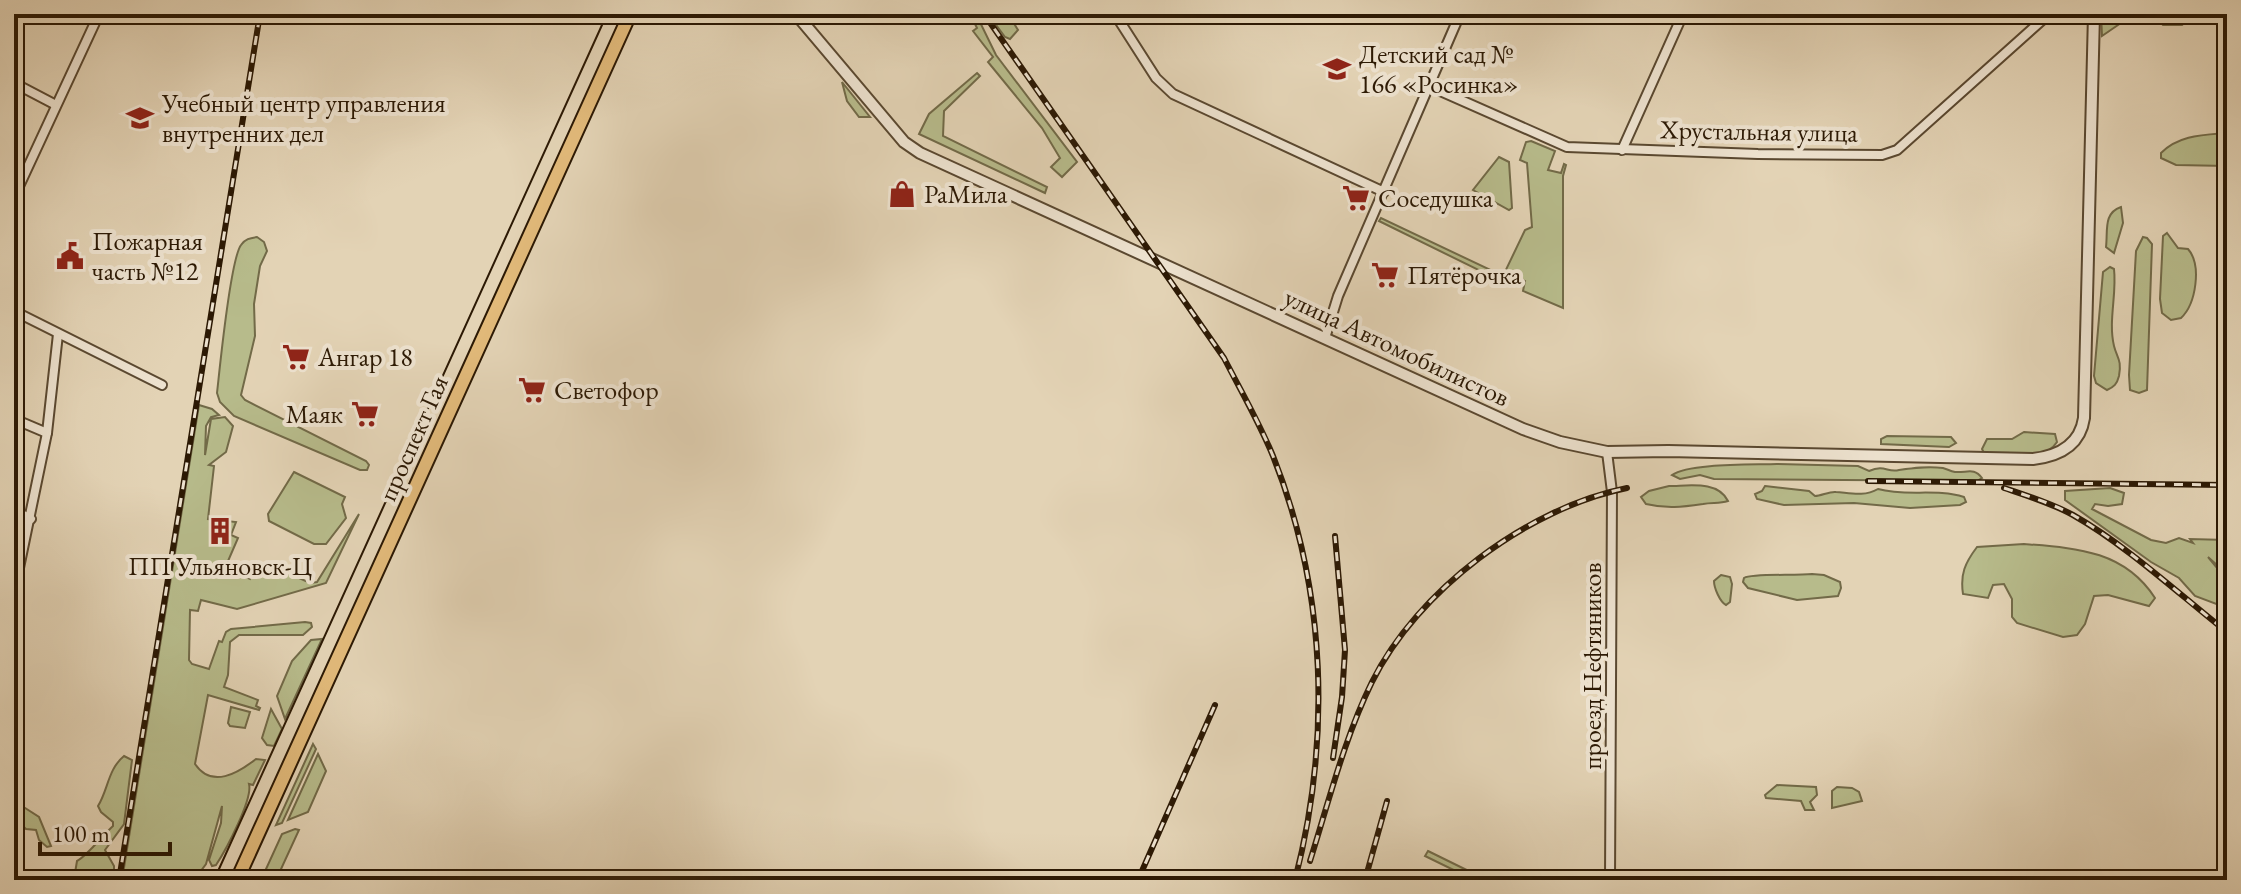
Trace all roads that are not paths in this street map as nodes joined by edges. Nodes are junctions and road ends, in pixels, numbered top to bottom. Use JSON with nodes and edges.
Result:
{"nodes":[{"id":1,"x":86,"y":14,"type":"edge"},
{"id":2,"x":630,"y":14,"type":"edge"},
{"id":3,"x":796,"y":14,"type":"edge"},
{"id":4,"x":1115,"y":14,"type":"edge"},
{"id":5,"x":1460,"y":14,"type":"edge"},
{"id":6,"x":1683,"y":14,"type":"edge"},
{"id":7,"x":2049,"y":14,"type":"edge"},
{"id":8,"x":2094,"y":14,"type":"edge"},
{"id":9,"x":98,"y":17,"type":"edge"},
{"id":10,"x":14,"y":83,"type":"edge"},
{"id":11,"x":1429,"y":86,"type":"junction"},
{"id":12,"x":56,"y":105,"type":"junction"},
{"id":13,"x":1622,"y":150,"type":"junction"},
{"id":14,"x":1384,"y":192,"type":"junction"},
{"id":15,"x":14,"y":195,"type":"edge"},
{"id":16,"x":14,"y":311,"type":"edge"},
{"id":17,"x":58,"y":334,"type":"junction"},
{"id":18,"x":1325,"y":338,"type":"junction"},
{"id":19,"x":162,"y":385,"type":"dead end"},
{"id":20,"x":14,"y":419,"type":"edge"},
{"id":21,"x":47,"y":433,"type":"junction"},
{"id":22,"x":1607,"y":452,"type":"junction"},
{"id":23,"x":14,"y":510,"type":"edge"},
{"id":24,"x":31,"y":519,"type":"junction"},
{"id":25,"x":14,"y":592,"type":"edge"},
{"id":26,"x":237,"y":880,"type":"edge"},
{"id":27,"x":1610,"y":880,"type":"edge"}],
"edges":[{"from":1,"to":9,"type":"street"},
{"from":2,"to":26,"type":"main road","name":"проспект Гая"},
{"from":3,"to":18,"type":"street","name":"улица Автомобилистов"},
{"from":4,"to":14,"type":"street"},
{"from":5,"to":11,"type":"street"},
{"from":6,"to":13,"type":"street"},
{"from":7,"to":13,"type":"street","name":"Хрустальная улица"},
{"from":8,"to":22,"type":"street","name":"улица Автомобилистов"},
{"from":9,"to":12,"type":"street"},
{"from":10,"to":12,"type":"street"},
{"from":11,"to":13,"type":"street","name":"Хрустальная улица"},
{"from":11,"to":14,"type":"street"},
{"from":12,"to":15,"type":"street"},
{"from":14,"to":18,"type":"street"},
{"from":16,"to":17,"type":"street"},
{"from":17,"to":19,"type":"street"},
{"from":17,"to":21,"type":"street"},
{"from":18,"to":22,"type":"street","name":"улица Автомобилистов"},
{"from":20,"to":21,"type":"street"},
{"from":21,"to":24,"type":"street"},
{"from":22,"to":27,"type":"street","name":"проезд Нефтяников"},
{"from":23,"to":24,"type":"street"},
{"from":24,"to":25,"type":"street"}]}
